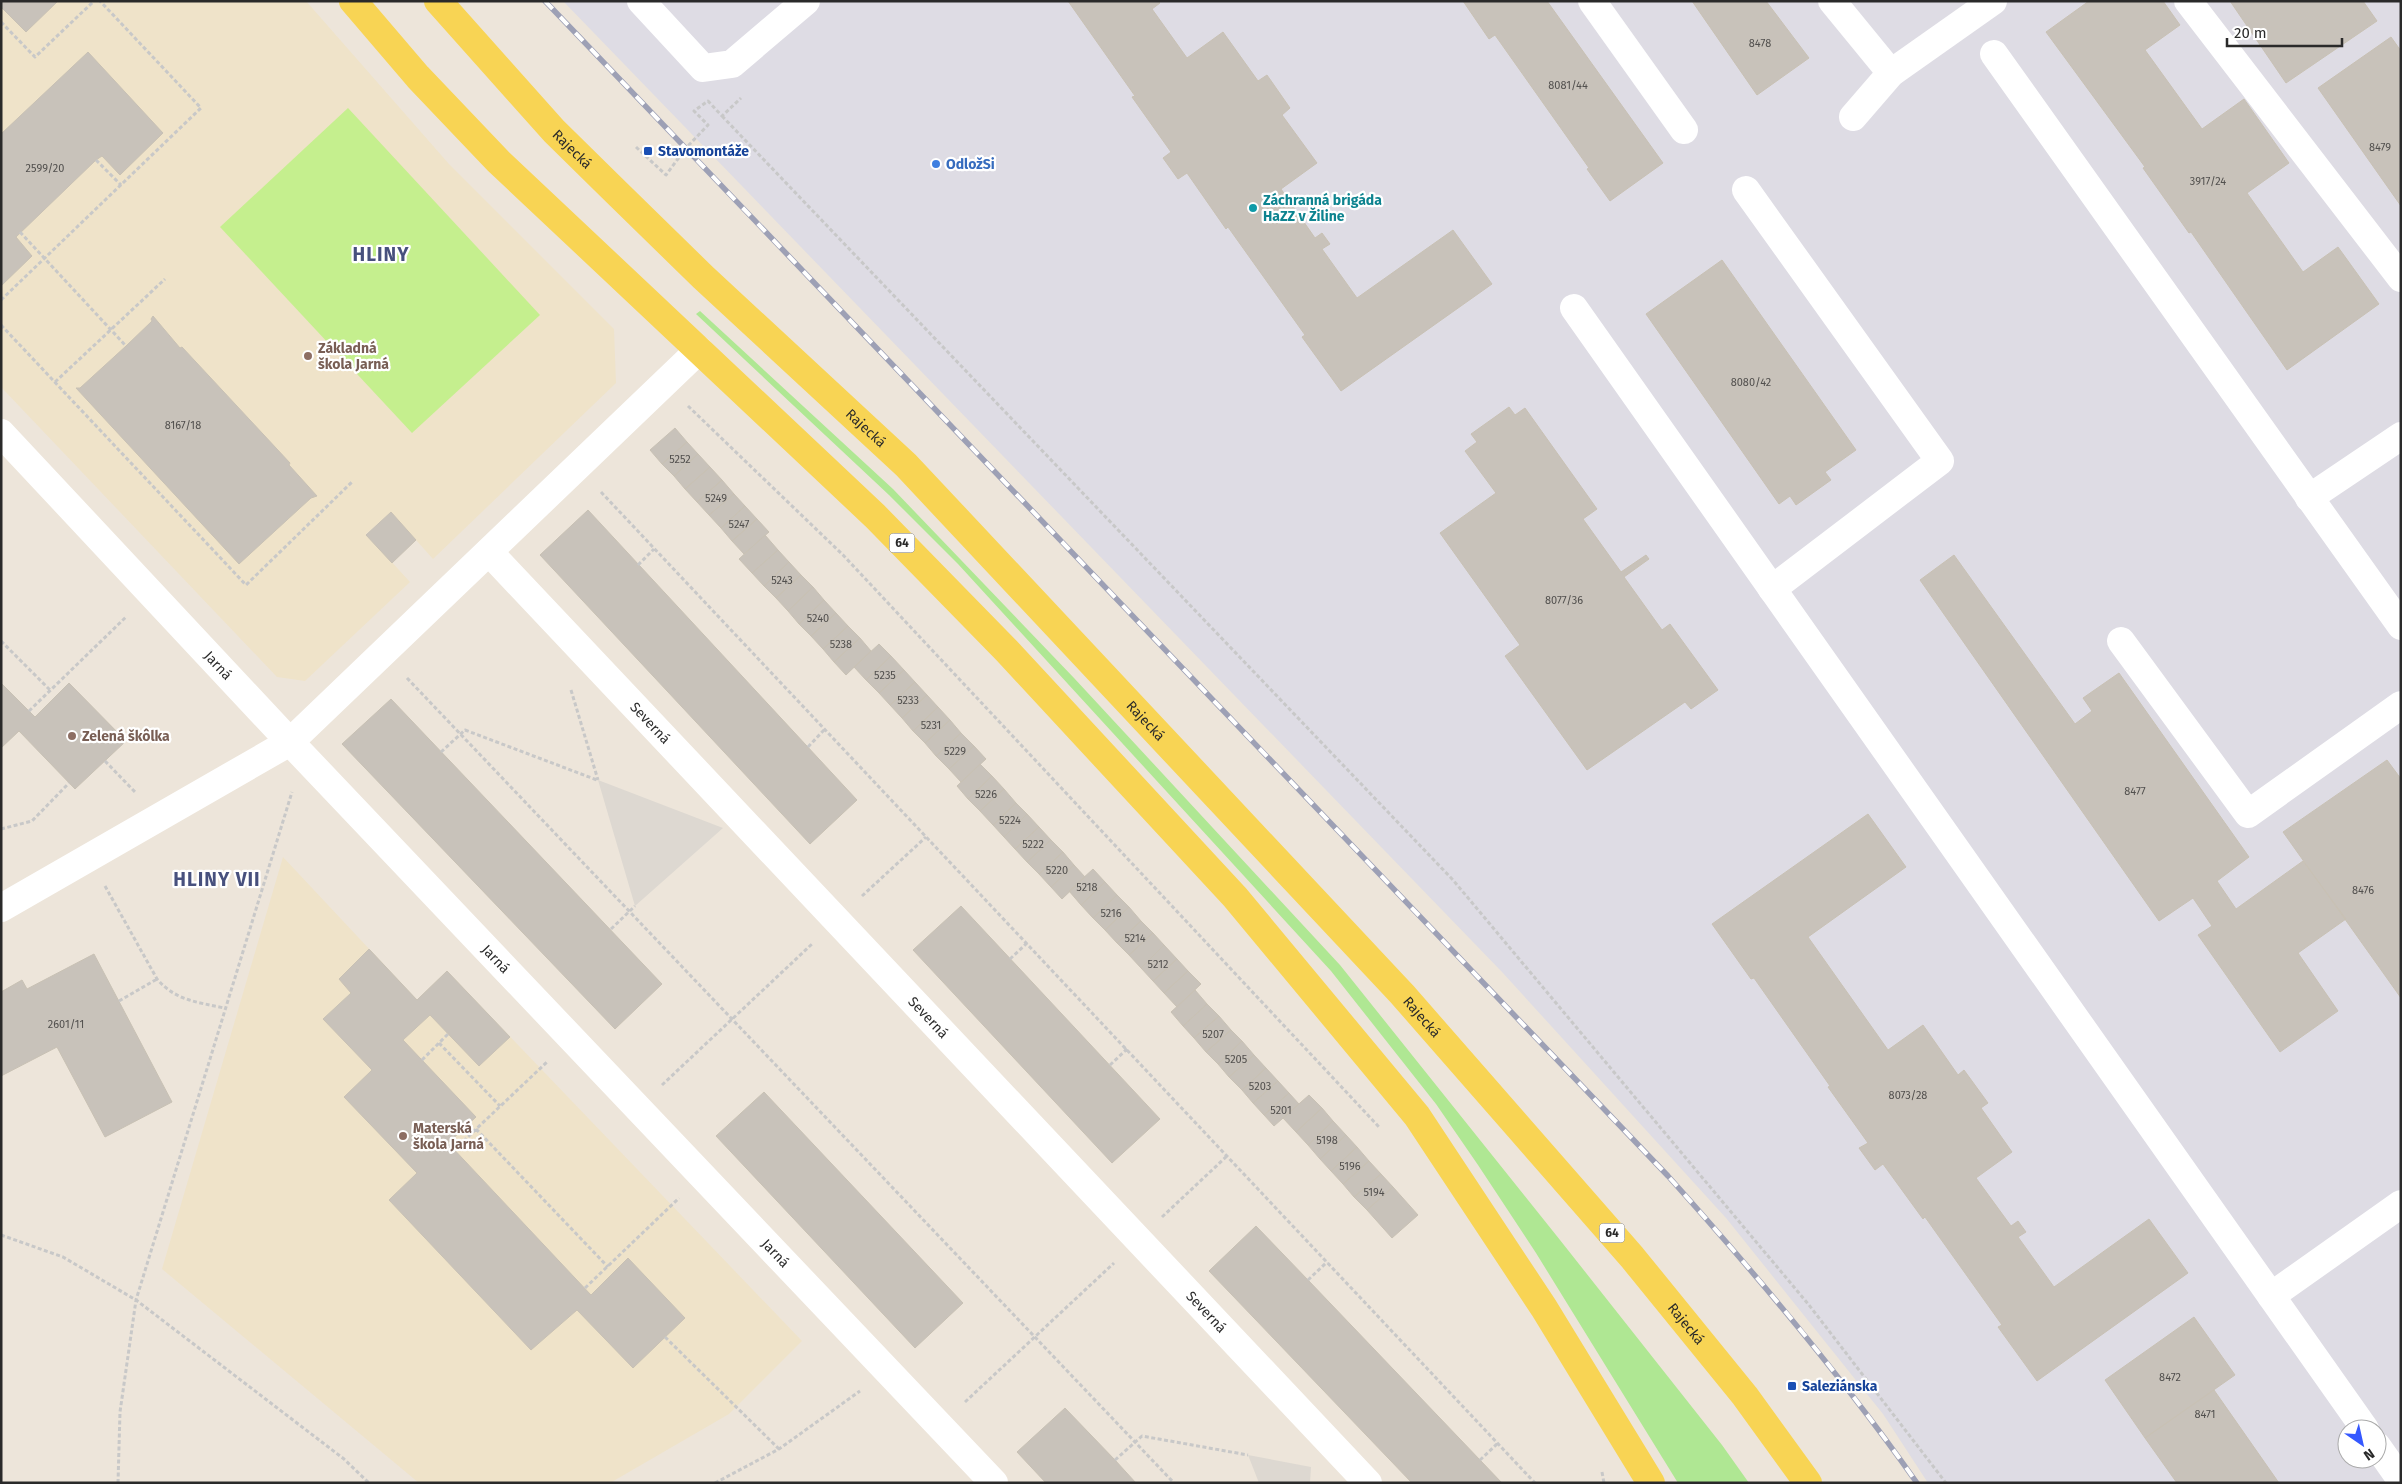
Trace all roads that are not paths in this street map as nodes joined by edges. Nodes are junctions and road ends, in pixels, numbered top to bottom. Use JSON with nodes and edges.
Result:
{"nodes":[{"id":1,"x":353,"y":1,"type":"edge"},
{"id":2,"x":438,"y":1,"type":"edge"},
{"id":3,"x":641,"y":1,"type":"edge"},
{"id":4,"x":806,"y":1,"type":"edge"},
{"id":5,"x":1592,"y":1,"type":"edge"},
{"id":6,"x":1832,"y":1,"type":"edge"},
{"id":7,"x":1993,"y":1,"type":"edge"},
{"id":8,"x":2188,"y":1,"type":"edge"},
{"id":9,"x":1994,"y":54,"type":"dead end"},
{"id":10,"x":1891,"y":73,"type":"junction"},
{"id":11,"x":1853,"y":117,"type":"dead end"},
{"id":12,"x":1684,"y":130,"type":"dead end"},
{"id":13,"x":1746,"y":190,"type":"dead end"},
{"id":14,"x":2401,"y":278,"type":"edge"},
{"id":15,"x":1574,"y":308,"type":"dead end"},
{"id":16,"x":699,"y":350,"type":"junction"},
{"id":17,"x":1,"y":433,"type":"edge"},
{"id":18,"x":2401,"y":436,"type":"edge"},
{"id":19,"x":2309,"y":498,"type":"junction"},
{"id":20,"x":489,"y":552,"type":"junction"},
{"id":21,"x":1772,"y":589,"type":"junction"},
{"id":22,"x":2401,"y":626,"type":"edge"},
{"id":23,"x":2121,"y":641,"type":"dead end"},
{"id":24,"x":2401,"y":705,"type":"edge"},
{"id":25,"x":290,"y":742,"type":"junction"},
{"id":26,"x":1,"y":908,"type":"edge"},
{"id":27,"x":2401,"y":1204,"type":"edge"},
{"id":28,"x":2271,"y":1296,"type":"junction"},
{"id":29,"x":2358,"y":1419,"type":"edge"},
{"id":30,"x":2387,"y":1460,"type":"edge"},
{"id":31,"x":1640,"y":1476,"type":"edge"},
{"id":32,"x":2401,"y":1480,"type":"edge"},
{"id":33,"x":994,"y":1483,"type":"edge"},
{"id":34,"x":1368,"y":1483,"type":"edge"},
{"id":35,"x":1808,"y":1483,"type":"edge"}],
"edges":[{"from":1,"to":16,"type":"main road","number":"64"},
{"from":2,"to":35,"type":"main road","name":"Rajecká","number":"64"},
{"from":3,"to":4,"type":"street"},
{"from":5,"to":12,"type":"street"},
{"from":6,"to":10,"type":"street"},
{"from":7,"to":10,"type":"street"},
{"from":8,"to":14,"type":"street"},
{"from":9,"to":19,"type":"street"},
{"from":10,"to":11,"type":"street"},
{"from":13,"to":21,"type":"street"},
{"from":15,"to":21,"type":"street"},
{"from":16,"to":20,"type":"street"},
{"from":16,"to":31,"type":"main road","number":"64"},
{"from":17,"to":25,"type":"street","name":"Jarná"},
{"from":18,"to":19,"type":"street"},
{"from":19,"to":22,"type":"street"},
{"from":20,"to":25,"type":"street"},
{"from":20,"to":34,"type":"street","name":"Severná"},
{"from":21,"to":28,"type":"street"},
{"from":23,"to":24,"type":"street"},
{"from":25,"to":26,"type":"street"},
{"from":25,"to":33,"type":"street","name":"Jarná"},
{"from":27,"to":28,"type":"street"},
{"from":28,"to":29,"type":"street"},
{"from":30,"to":32,"type":"street"}]}
